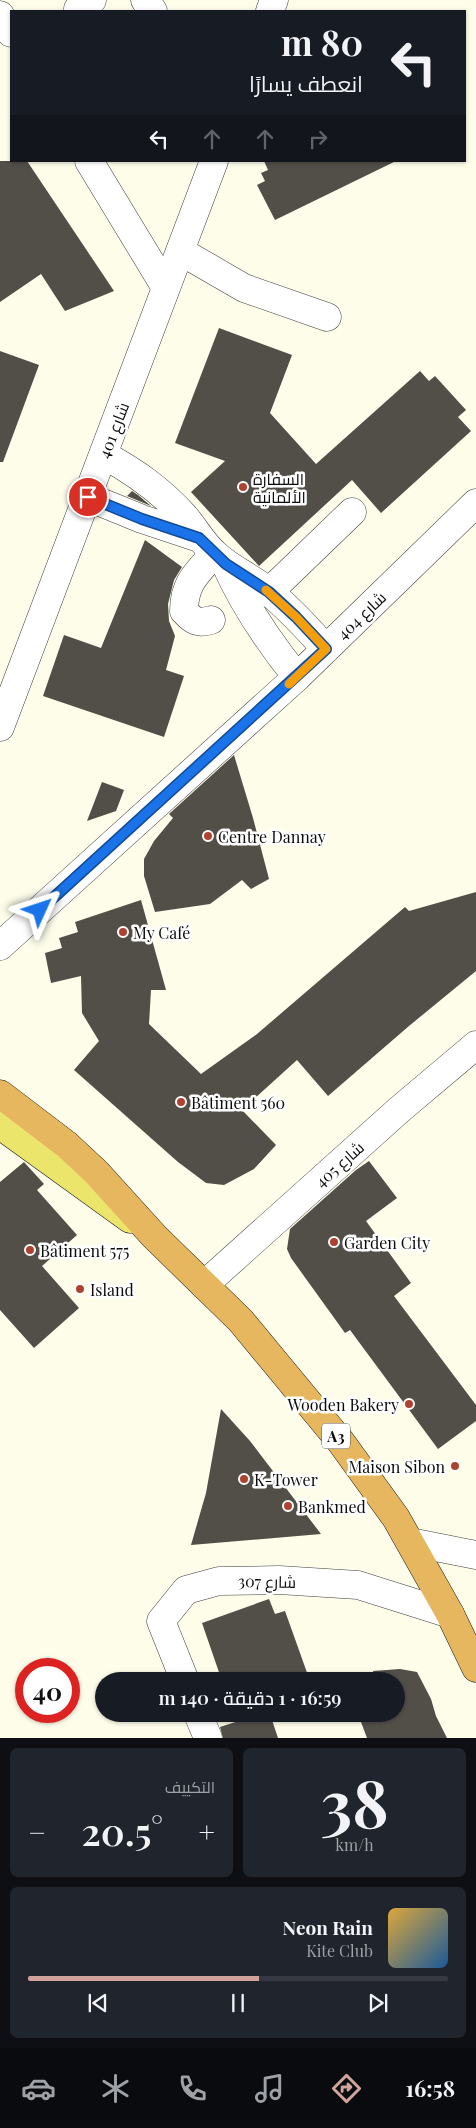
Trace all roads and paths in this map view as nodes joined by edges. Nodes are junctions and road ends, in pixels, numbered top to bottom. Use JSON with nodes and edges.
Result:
{"nodes":[{"id":1,"x":0,"y":15,"type":"edge"},
{"id":2,"x":10,"y":31,"type":"edge"},
{"id":3,"x":90,"y":162,"type":"edge"},
{"id":4,"x":214,"y":162,"type":"edge"},
{"id":5,"x":180,"y":251,"type":"junction"},
{"id":6,"x":166,"y":288,"type":"junction"},
{"id":7,"x":327,"y":317,"type":"dead end"},
{"id":8,"x":104,"y":455,"type":"junction"},
{"id":9,"x":88,"y":497,"type":"junction"},
{"id":10,"x":476,"y":503,"type":"edge"},
{"id":11,"x":352,"y":512,"type":"dead end"},
{"id":12,"x":213,"y":552,"type":"junction"},
{"id":13,"x":269,"y":592,"type":"junction"},
{"id":14,"x":211,"y":620,"type":"dead end"},
{"id":15,"x":326,"y":649,"type":"junction"},
{"id":16,"x":297,"y":677,"type":"junction"},
{"id":17,"x":0,"y":727,"type":"edge"},
{"id":18,"x":0,"y":946,"type":"edge"},
{"id":19,"x":476,"y":1044,"type":"edge"},
{"id":20,"x":0,"y":1094,"type":"edge"},
{"id":21,"x":0,"y":1125,"type":"edge"},
{"id":22,"x":154,"y":1236,"type":"junction"},
{"id":23,"x":204,"y":1285,"type":"junction"},
{"id":24,"x":410,"y":1542,"type":"junction"},
{"id":25,"x":476,"y":1554,"type":"edge"},
{"id":26,"x":450,"y":1614,"type":"junction"},
{"id":27,"x":476,"y":1668,"type":"edge"},
{"id":28,"x":181,"y":1672,"type":"edge"},
{"id":29,"x":201,"y":1722,"type":"edge"},
{"id":30,"x":208,"y":1738,"type":"edge"}],
"edges":[{"from":1,"to":2,"type":"street"},
{"from":3,"to":6,"type":"street"},
{"from":4,"to":5,"type":"street","name":"شارع 401"},
{"from":5,"to":6,"type":"street","name":"شارع 401"},
{"from":5,"to":7,"type":"street"},
{"from":6,"to":8,"type":"street","name":"شارع 401"},
{"from":8,"to":9,"type":"street","name":"شارع 401"},
{"from":8,"to":12,"type":"street"},
{"from":9,"to":12,"type":"street"},
{"from":9,"to":17,"type":"street","name":"شارع 401"},
{"from":10,"to":15,"type":"street","name":"شارع 404"},
{"from":11,"to":13,"type":"street"},
{"from":12,"to":13,"type":"street"},
{"from":12,"to":14,"type":"street"},
{"from":12,"to":16,"type":"street"},
{"from":13,"to":15,"type":"street"},
{"from":15,"to":16,"type":"street","name":"شارع 404"},
{"from":16,"to":18,"type":"street","name":"شارع 404"},
{"from":19,"to":23,"type":"street","name":"شارع 405"},
{"from":20,"to":22,"type":"highway","number":"A3"},
{"from":21,"to":22,"type":"main road","number":"A3"},
{"from":22,"to":23,"type":"highway","number":"A3"},
{"from":23,"to":24,"type":"highway","number":"A3"},
{"from":24,"to":25,"type":"street"},
{"from":24,"to":26,"type":"highway","number":"A3"},
{"from":26,"to":27,"type":"highway","number":"A3"},
{"from":26,"to":28,"type":"street","name":"شارع 307"},
{"from":29,"to":30,"type":"street"}]}
